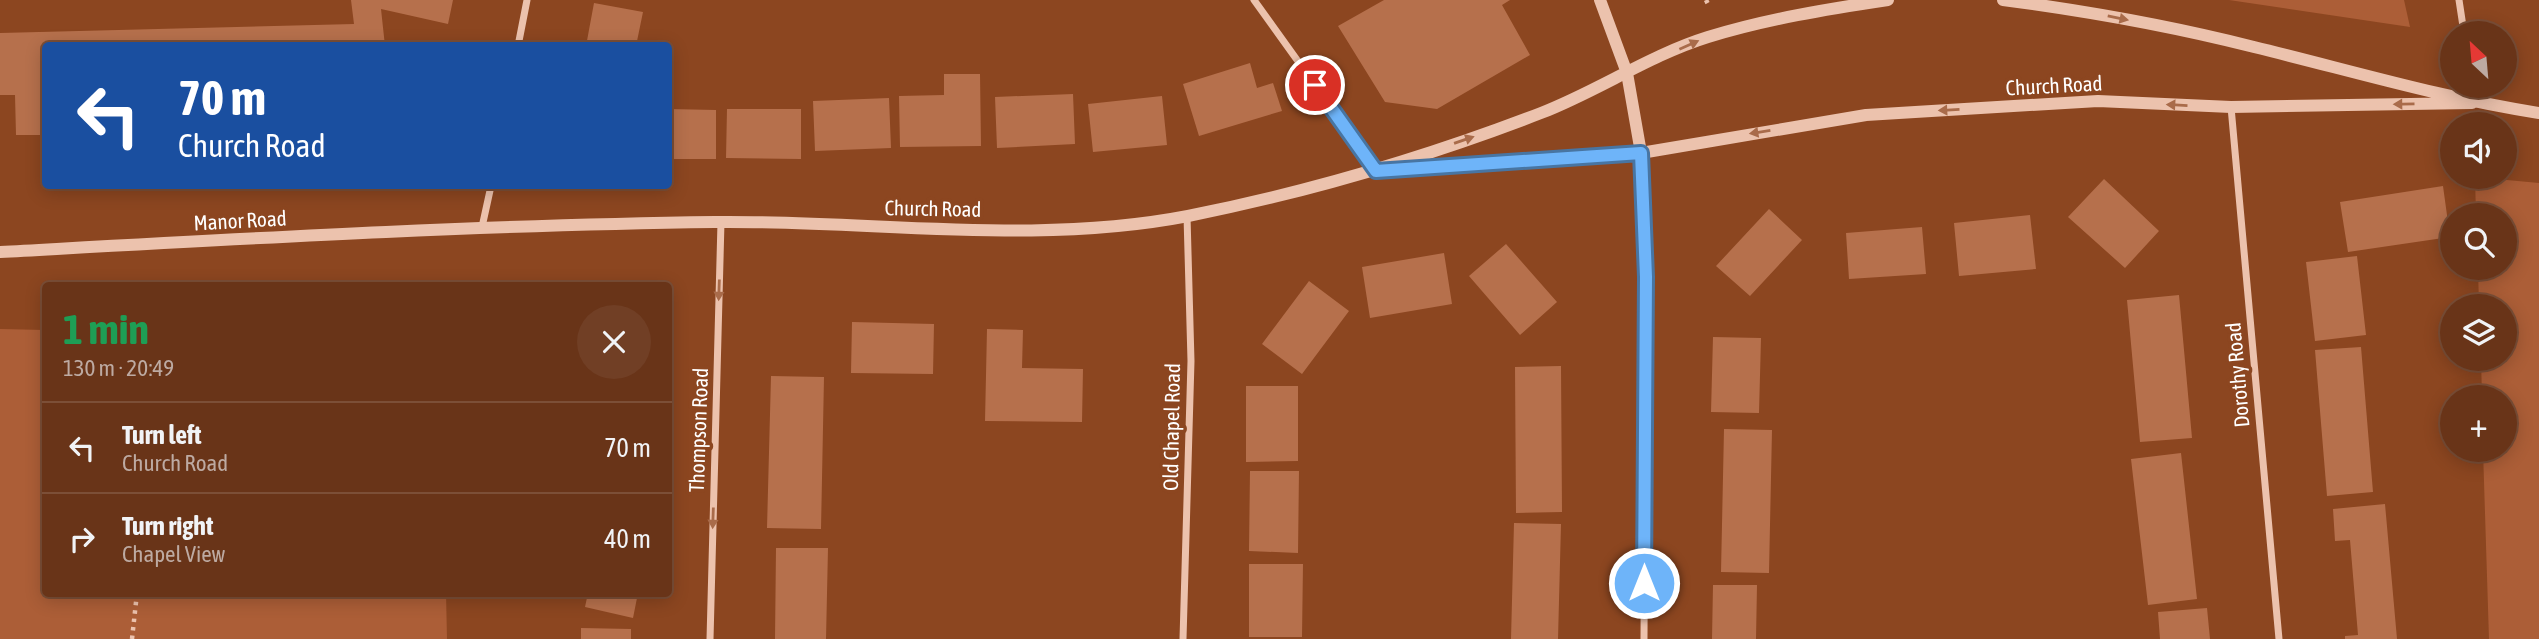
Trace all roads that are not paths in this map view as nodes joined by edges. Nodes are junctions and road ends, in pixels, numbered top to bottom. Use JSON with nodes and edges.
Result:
{"nodes":[{"id":1,"x":527,"y":0,"type":"edge"},
{"id":2,"x":1254,"y":0,"type":"edge"},
{"id":3,"x":1600,"y":0,"type":"edge"},
{"id":4,"x":1888,"y":0,"type":"edge"},
{"id":5,"x":2003,"y":0,"type":"edge"},
{"id":6,"x":2459,"y":0,"type":"edge"},
{"id":7,"x":2462,"y":21,"type":"edge"},
{"id":8,"x":519,"y":42,"type":"edge"},
{"id":9,"x":1627,"y":73,"type":"junction"},
{"id":10,"x":2471,"y":98,"type":"edge"},
{"id":11,"x":2472,"y":103,"type":"junction"},
{"id":12,"x":2231,"y":107,"type":"junction"},
{"id":13,"x":2539,"y":113,"type":"edge"},
{"id":14,"x":1641,"y":153,"type":"junction"},
{"id":15,"x":1376,"y":171,"type":"junction"},
{"id":16,"x":490,"y":189,"type":"edge"},
{"id":17,"x":1187,"y":216,"type":"junction"},
{"id":18,"x":721,"y":222,"type":"junction"},
{"id":19,"x":482,"y":227,"type":"junction"},
{"id":20,"x":0,"y":252,"type":"edge"},
{"id":21,"x":709,"y":639,"type":"edge"},
{"id":22,"x":1183,"y":639,"type":"edge"},
{"id":23,"x":1644,"y":639,"type":"edge"},
{"id":24,"x":2278,"y":639,"type":"edge"}],
"edges":[{"from":1,"to":8,"type":"street"},
{"from":2,"to":15,"type":"street"},
{"from":3,"to":9,"type":"street"},
{"from":9,"to":4,"type":"street","name":"Church Road","one_way":true},
{"from":5,"to":11,"type":"street","name":"Church Road","one_way":true},
{"from":6,"to":7,"type":"street"},
{"from":9,"to":14,"type":"street"},
{"from":15,"to":9,"type":"street","name":"Church Road","one_way":true},
{"from":10,"to":11,"type":"street"},
{"from":11,"to":12,"type":"street","name":"Church Road","one_way":true},
{"from":11,"to":13,"type":"street","name":"Church Road"},
{"from":12,"to":14,"type":"street","name":"Church Road","one_way":true},
{"from":12,"to":24,"type":"street","name":"Dorothy Road"},
{"from":14,"to":15,"type":"street","name":"Church Road"},
{"from":14,"to":23,"type":"street"},
{"from":15,"to":17,"type":"street","name":"Church Road"},
{"from":16,"to":19,"type":"street"},
{"from":17,"to":18,"type":"street","name":"Church Road"},
{"from":17,"to":22,"type":"street","name":"Old Chapel Road"},
{"from":18,"to":19,"type":"street","name":"Church Road"},
{"from":18,"to":21,"type":"street","name":"Thompson Road","one_way":true},
{"from":19,"to":20,"type":"street","name":"Manor Road"}]}
